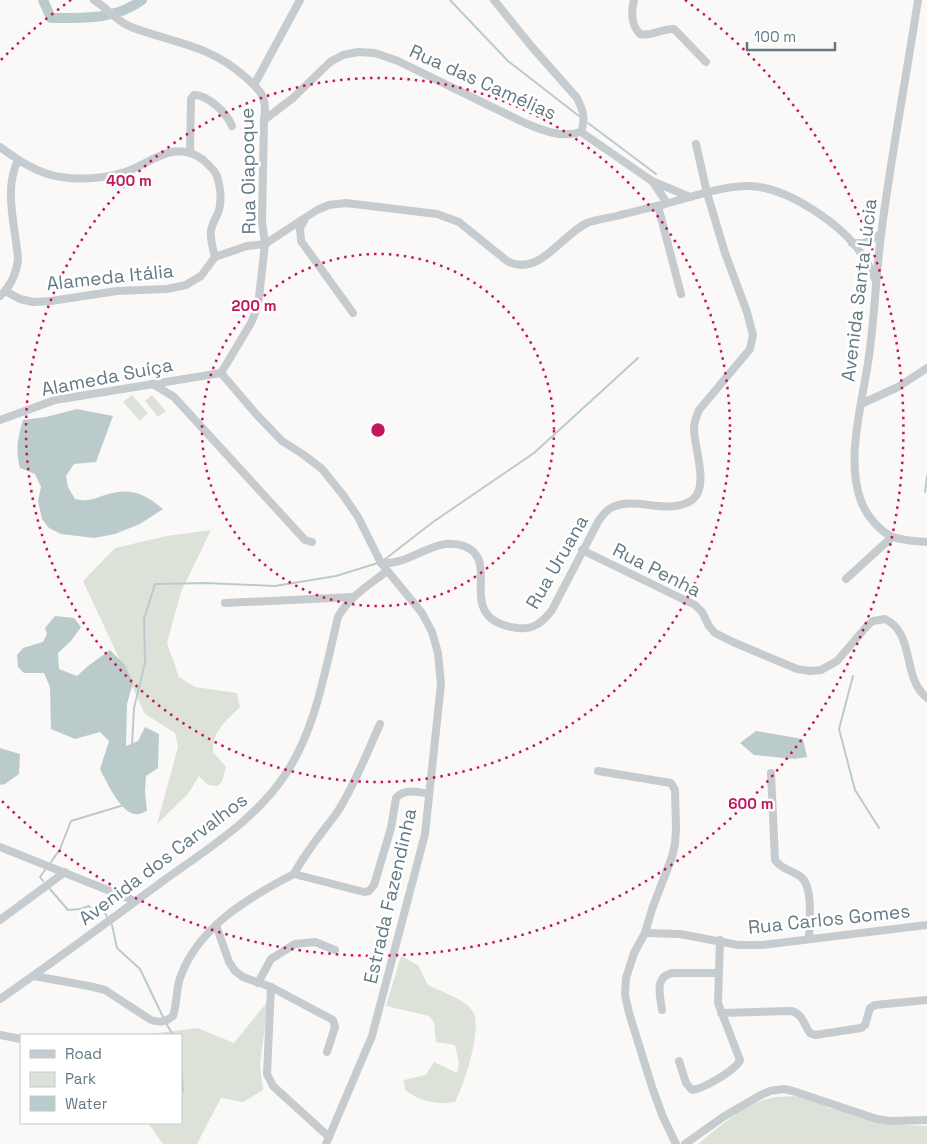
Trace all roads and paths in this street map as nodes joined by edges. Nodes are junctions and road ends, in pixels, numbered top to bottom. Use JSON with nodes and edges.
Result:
{"nodes":[{"id":1,"x":300,"y":0,"type":"edge"},
{"id":2,"x":494,"y":0,"type":"edge"},
{"id":3,"x":634,"y":0,"type":"edge"},
{"id":4,"x":908,"y":0,"type":"edge"},
{"id":5,"x":97,"y":2,"type":"edge"},
{"id":6,"x":917,"y":3,"type":"edge"},
{"id":7,"x":706,"y":62,"type":"dead end"},
{"id":8,"x":254,"y":84,"type":"junction"},
{"id":9,"x":264,"y":120,"type":"junction"},
{"id":10,"x":232,"y":126,"type":"dead end"},
{"id":11,"x":581,"y":132,"type":"junction"},
{"id":12,"x":696,"y":144,"type":"dead end"},
{"id":13,"x":0,"y":147,"type":"edge"},
{"id":14,"x":190,"y":152,"type":"junction"},
{"id":15,"x":18,"y":160,"type":"junction"},
{"id":16,"x":652,"y":181,"type":"junction"},
{"id":17,"x":707,"y":193,"type":"junction"},
{"id":18,"x":690,"y":197,"type":"junction"},
{"id":19,"x":667,"y":203,"type":"junction"},
{"id":20,"x":658,"y":206,"type":"junction"},
{"id":21,"x":307,"y":217,"type":"junction"},
{"id":22,"x":881,"y":234,"type":"junction"},
{"id":23,"x":852,"y":243,"type":"junction"},
{"id":24,"x":265,"y":244,"type":"junction"},
{"id":25,"x":215,"y":257,"type":"junction"},
{"id":26,"x":875,"y":279,"type":"junction"},
{"id":27,"x":2,"y":294,"type":"edge"},
{"id":28,"x":681,"y":294,"type":"dead end"},
{"id":29,"x":353,"y":314,"type":"dead end"},
{"id":30,"x":927,"y":368,"type":"edge"},
{"id":31,"x":221,"y":374,"type":"junction"},
{"id":32,"x":153,"y":384,"type":"junction"},
{"id":33,"x":861,"y":404,"type":"junction"},
{"id":34,"x":0,"y":420,"type":"edge"},
{"id":35,"x":892,"y":537,"type":"junction"},
{"id":36,"x":312,"y":542,"type":"dead end"},
{"id":37,"x":927,"y":542,"type":"edge"},
{"id":38,"x":582,"y":550,"type":"junction"},
{"id":39,"x":380,"y":561,"type":"junction"},
{"id":40,"x":387,"y":571,"type":"junction"},
{"id":41,"x":846,"y":579,"type":"dead end"},
{"id":42,"x":353,"y":597,"type":"junction"},
{"id":43,"x":225,"y":603,"type":"dead end"},
{"id":44,"x":927,"y":698,"type":"edge"},
{"id":45,"x":380,"y":724,"type":"dead end"},
{"id":46,"x":598,"y":771,"type":"dead end"},
{"id":47,"x":771,"y":773,"type":"dead end"},
{"id":48,"x":430,"y":794,"type":"junction"},
{"id":49,"x":0,"y":847,"type":"edge"},
{"id":50,"x":64,"y":872,"type":"junction"},
{"id":51,"x":294,"y":874,"type":"junction"},
{"id":52,"x":135,"y":901,"type":"junction"},
{"id":53,"x":0,"y":920,"type":"edge"},
{"id":54,"x":216,"y":925,"type":"junction"},
{"id":55,"x":927,"y":925,"type":"edge"},
{"id":56,"x":645,"y":933,"type":"junction"},
{"id":57,"x":809,"y":939,"type":"junction"},
{"id":58,"x":720,"y":940,"type":"junction"},
{"id":59,"x":334,"y":950,"type":"dead end"},
{"id":60,"x":719,"y":973,"type":"junction"},
{"id":61,"x":34,"y":976,"type":"junction"},
{"id":62,"x":258,"y":983,"type":"junction"},
{"id":63,"x":271,"y":987,"type":"junction"},
{"id":64,"x":0,"y":999,"type":"edge"},
{"id":65,"x":927,"y":1000,"type":"edge"},
{"id":66,"x":662,"y":1010,"type":"dead end"},
{"id":67,"x":721,"y":1013,"type":"junction"},
{"id":68,"x":0,"y":1035,"type":"edge"},
{"id":69,"x":20,"y":1039,"type":"edge"},
{"id":70,"x":327,"y":1052,"type":"dead end"},
{"id":71,"x":679,"y":1061,"type":"dead end"},
{"id":72,"x":927,"y":1120,"type":"edge"},
{"id":73,"x":327,"y":1140,"type":"edge"},
{"id":74,"x":676,"y":1144,"type":"edge"},
{"id":75,"x":685,"y":1144,"type":"edge"}],
"edges":[{"from":1,"to":8,"type":"street"},
{"from":2,"to":11,"type":"street","name":"Rua das Camélias"},
{"from":3,"to":7,"type":"street"},
{"from":4,"to":6,"type":"street"},
{"from":5,"to":8,"type":"street","name":"Rua Oiapoque"},
{"from":6,"to":22,"type":"street","name":"Avenida Santa Lúcia"},
{"from":8,"to":9,"type":"street","name":"Rua Oiapoque"},
{"from":9,"to":11,"type":"street","name":"Rua das Camélias"},
{"from":9,"to":24,"type":"street","name":"Rua Oiapoque"},
{"from":10,"to":14,"type":"street"},
{"from":11,"to":16,"type":"street"},
{"from":12,"to":17,"type":"street"},
{"from":13,"to":15,"type":"street"},
{"from":14,"to":15,"type":"street"},
{"from":14,"to":25,"type":"street"},
{"from":15,"to":27,"type":"street"},
{"from":16,"to":18,"type":"street"},
{"from":16,"to":19,"type":"street"},
{"from":17,"to":18,"type":"street"},
{"from":17,"to":23,"type":"street"},
{"from":17,"to":38,"type":"street","name":"Rua Uruana"},
{"from":18,"to":19,"type":"street"},
{"from":19,"to":20,"type":"street"},
{"from":20,"to":21,"type":"street"},
{"from":20,"to":28,"type":"street"},
{"from":21,"to":24,"type":"street"},
{"from":21,"to":29,"type":"street"},
{"from":22,"to":23,"type":"street"},
{"from":22,"to":26,"type":"street","name":"Avenida Santa Lúcia"},
{"from":23,"to":26,"type":"street"},
{"from":24,"to":25,"type":"street"},
{"from":24,"to":31,"type":"street","name":"Rua Oiapoque"},
{"from":25,"to":27,"type":"street","name":"Alameda Itália"},
{"from":26,"to":33,"type":"street","name":"Avenida Santa Lúcia"},
{"from":30,"to":33,"type":"street"},
{"from":31,"to":32,"type":"street","name":"Alameda Suíça"},
{"from":31,"to":39,"type":"street"},
{"from":32,"to":34,"type":"street","name":"Alameda Suíça"},
{"from":32,"to":36,"type":"street"},
{"from":33,"to":35,"type":"street","name":"Avenida Santa Lúcia"},
{"from":35,"to":37,"type":"street"},
{"from":35,"to":41,"type":"street"},
{"from":38,"to":39,"type":"street","name":"Rua Uruana"},
{"from":38,"to":44,"type":"street","name":"Rua Penha"},
{"from":39,"to":40,"type":"street"},
{"from":40,"to":42,"type":"street","name":"Avenida dos Carvalhos"},
{"from":40,"to":48,"type":"street","name":"Estrada Fazendinha"},
{"from":42,"to":43,"type":"street"},
{"from":42,"to":52,"type":"street","name":"Avenida dos Carvalhos"},
{"from":45,"to":51,"type":"street"},
{"from":46,"to":56,"type":"street"},
{"from":47,"to":57,"type":"street"},
{"from":48,"to":51,"type":"street"},
{"from":48,"to":73,"type":"street","name":"Estrada Fazendinha"},
{"from":49,"to":50,"type":"street"},
{"from":50,"to":52,"type":"street"},
{"from":50,"to":53,"type":"street"},
{"from":51,"to":54,"type":"street"},
{"from":52,"to":61,"type":"street","name":"Avenida dos Carvalhos"},
{"from":54,"to":61,"type":"street"},
{"from":54,"to":62,"type":"street"},
{"from":55,"to":57,"type":"street","name":"Rua Carlos Gomes"},
{"from":56,"to":58,"type":"street","name":"Rua Carlos Gomes"},
{"from":56,"to":74,"type":"street"},
{"from":57,"to":58,"type":"street","name":"Rua Carlos Gomes"},
{"from":58,"to":60,"type":"street"},
{"from":59,"to":62,"type":"street"},
{"from":60,"to":66,"type":"street"},
{"from":60,"to":67,"type":"street"},
{"from":61,"to":64,"type":"street","name":"Avenida dos Carvalhos"},
{"from":62,"to":63,"type":"street"},
{"from":63,"to":70,"type":"street"},
{"from":63,"to":73,"type":"street"},
{"from":65,"to":67,"type":"street"},
{"from":67,"to":71,"type":"street"},
{"from":68,"to":69,"type":"street"},
{"from":72,"to":75,"type":"street"}]}
